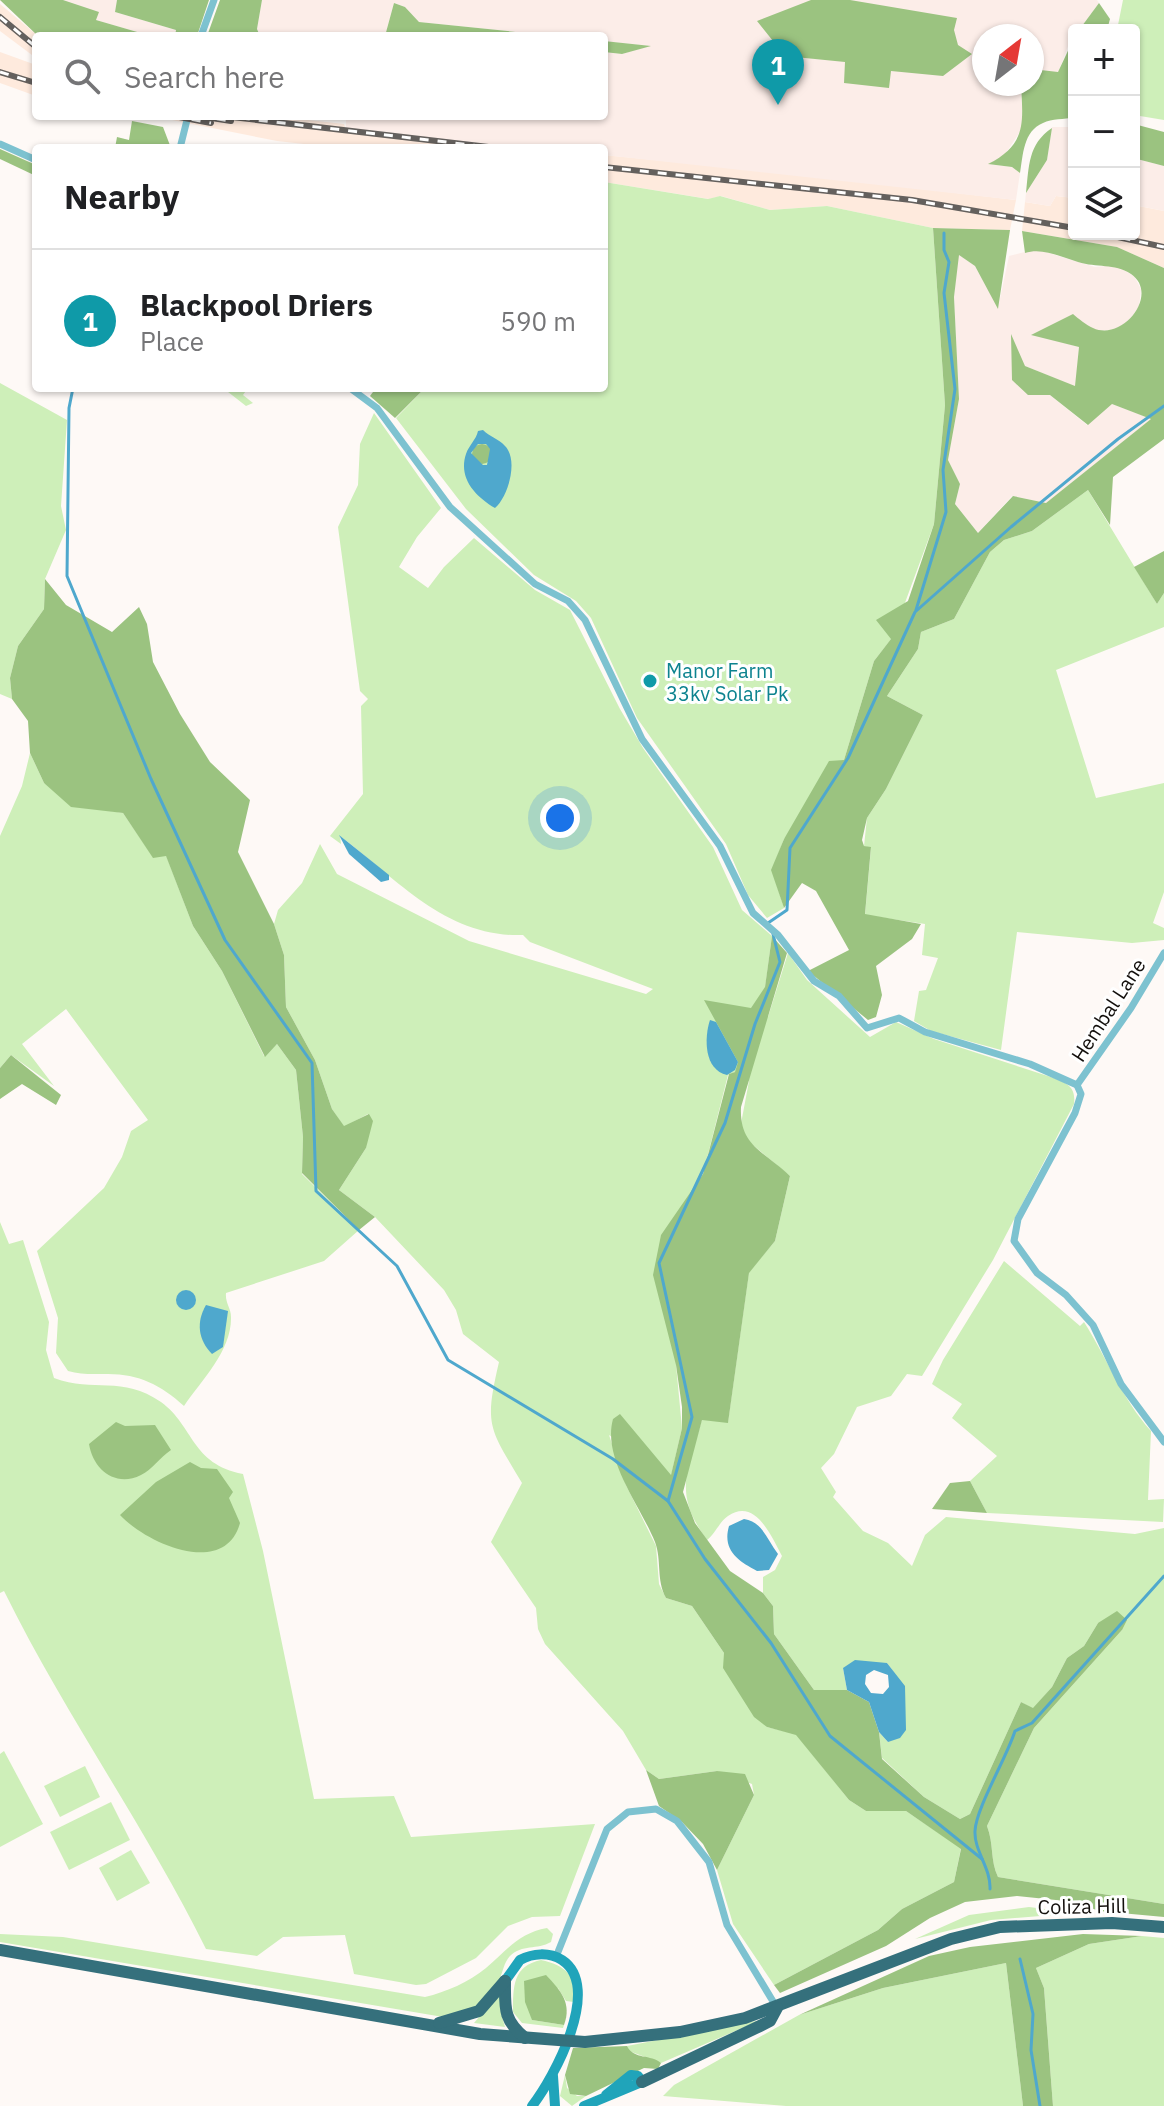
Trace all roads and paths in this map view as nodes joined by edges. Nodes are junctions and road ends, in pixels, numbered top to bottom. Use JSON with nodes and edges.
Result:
{"nodes":[{"id":1,"x":214,"y":0,"type":"edge"},
{"id":2,"x":202,"y":32,"type":"edge"},
{"id":3,"x":187,"y":120,"type":"edge"},
{"id":4,"x":0,"y":144,"type":"edge"},
{"id":5,"x":181,"y":144,"type":"edge"},
{"id":6,"x":32,"y":158,"type":"edge"},
{"id":7,"x":355,"y":392,"type":"edge"},
{"id":8,"x":1164,"y":953,"type":"edge"},
{"id":9,"x":1077,"y":1085,"type":"junction"},
{"id":10,"x":1164,"y":1442,"type":"edge"},
{"id":11,"x":1164,"y":1927,"type":"edge"},
{"id":12,"x":0,"y":1950,"type":"edge"},
{"id":13,"x":556,"y":1957,"type":"junction"},
{"id":14,"x":505,"y":1981,"type":"junction"},
{"id":15,"x":777,"y":2008,"type":"junction"},
{"id":16,"x":432,"y":2024,"type":"junction"},
{"id":17,"x":526,"y":2038,"type":"junction"},
{"id":18,"x":642,"y":2082,"type":"joint"},
{"id":19,"x":544,"y":2101,"type":"edge"},
{"id":20,"x":584,"y":2106,"type":"edge"}],
"edges":[{"from":1,"to":2,"type":"street"},
{"from":3,"to":5,"type":"street"},
{"from":4,"to":6,"type":"street"},
{"from":7,"to":9,"type":"street"},
{"from":8,"to":9,"type":"street","name":"Hembal Lane"},
{"from":9,"to":10,"type":"street"},
{"from":11,"to":15,"type":"highway","name":"Coliza Hill"},
{"from":12,"to":16,"type":"highway"},
{"from":13,"to":14,"type":"street"},
{"from":13,"to":15,"type":"street"},
{"from":13,"to":19,"type":"street"},
{"from":14,"to":16,"type":"highway"},
{"from":14,"to":17,"type":"highway"},
{"from":15,"to":17,"type":"highway"},
{"from":15,"to":18,"type":"highway"},
{"from":16,"to":17,"type":"highway"},
{"from":18,"to":20,"type":"street"}]}
